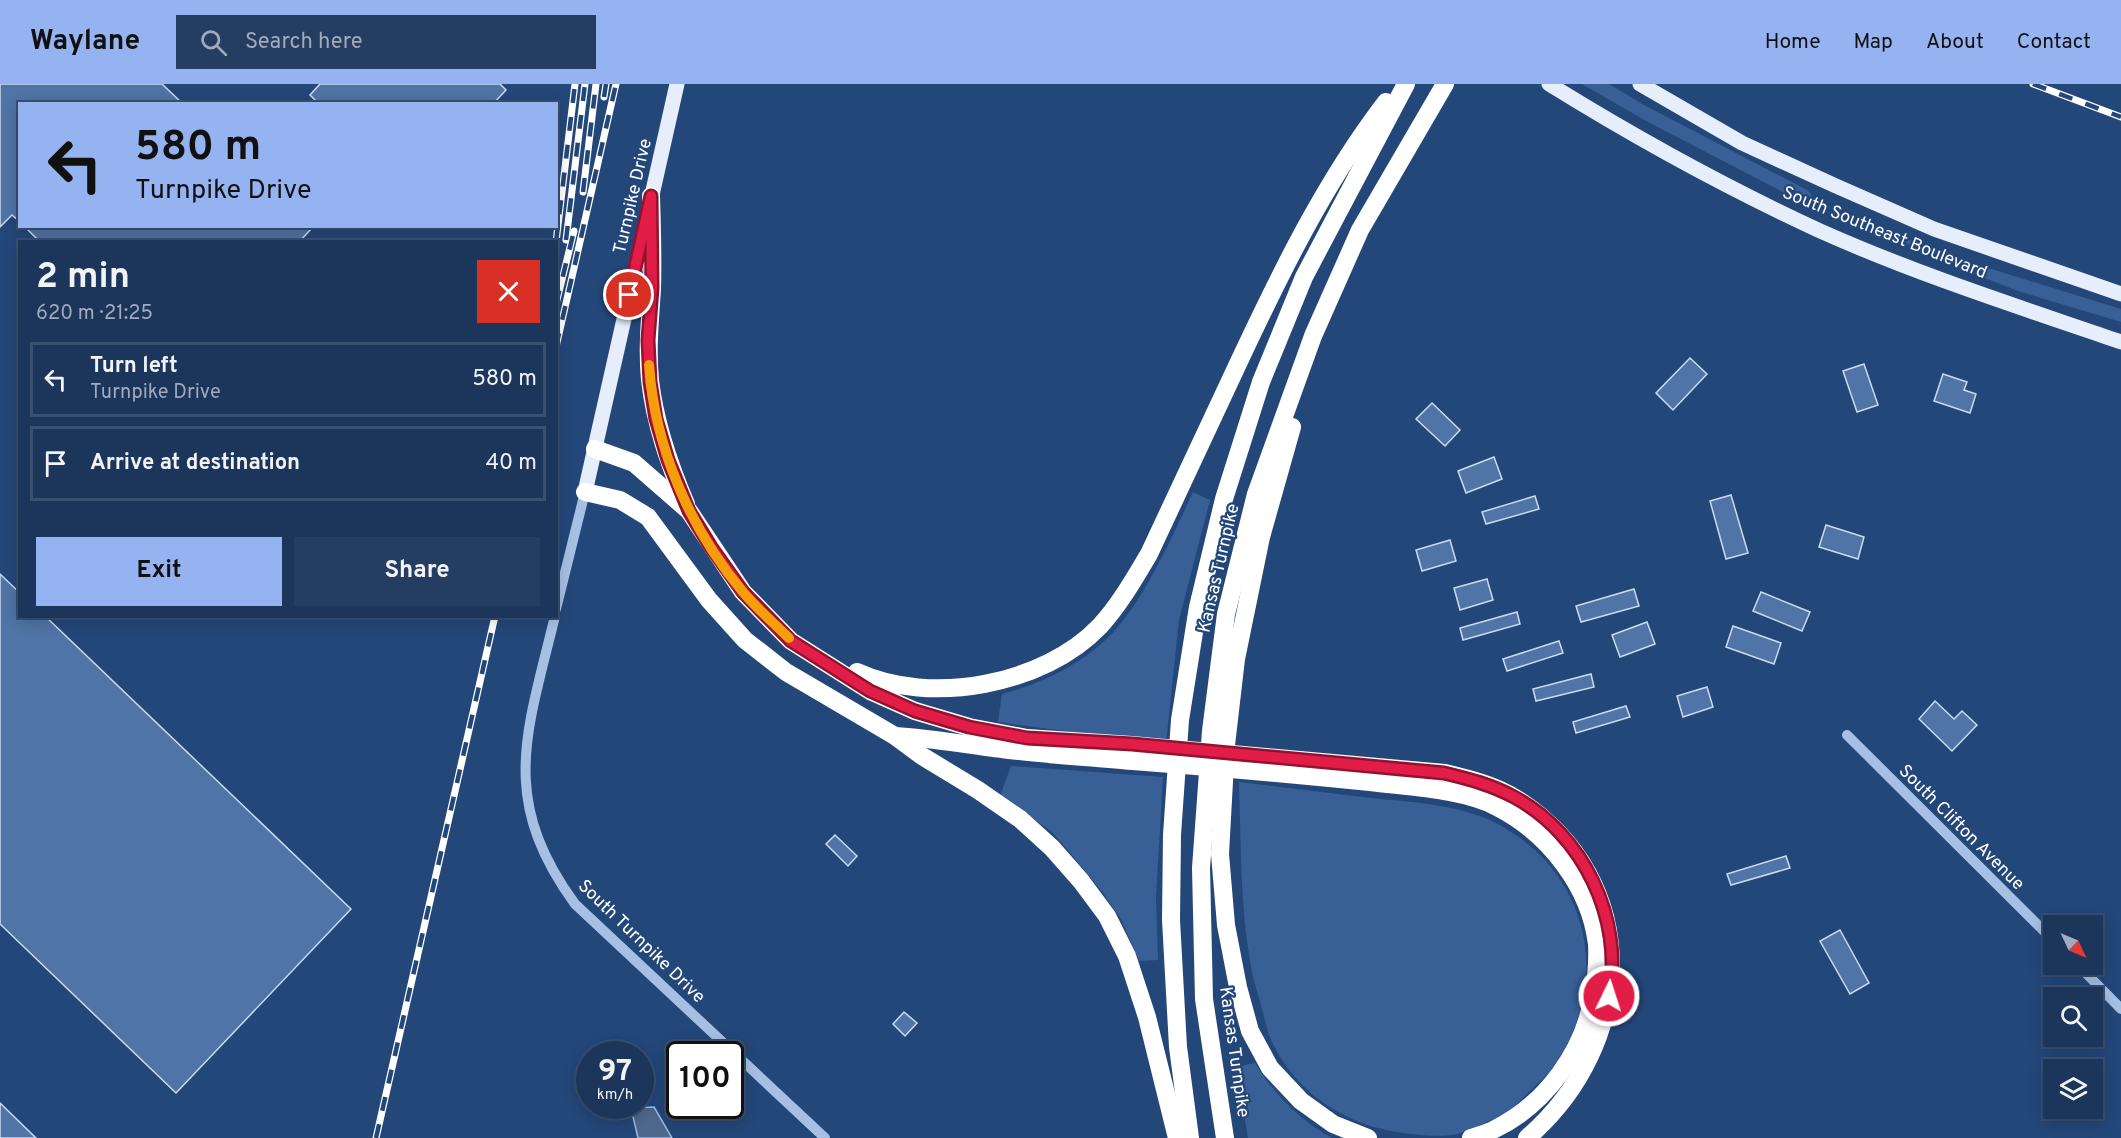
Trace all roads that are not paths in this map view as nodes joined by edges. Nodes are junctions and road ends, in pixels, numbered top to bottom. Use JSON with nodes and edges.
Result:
{"nodes":[{"id":1,"x":677,"y":84,"type":"edge"},
{"id":2,"x":1400,"y":84,"type":"edge"},
{"id":3,"x":1406,"y":84,"type":"edge"},
{"id":4,"x":1445,"y":84,"type":"edge"},
{"id":5,"x":1549,"y":84,"type":"edge"},
{"id":6,"x":1640,"y":84,"type":"edge"},
{"id":7,"x":651,"y":196,"type":"junction"},
{"id":8,"x":2121,"y":294,"type":"edge"},
{"id":9,"x":1313,"y":336,"type":"junction"},
{"id":10,"x":2121,"y":342,"type":"edge"},
{"id":11,"x":595,"y":449,"type":"junction"},
{"id":12,"x":585,"y":492,"type":"junction"},
{"id":13,"x":689,"y":511,"type":"junction"},
{"id":14,"x":558,"y":601,"type":"edge"},
{"id":15,"x":555,"y":618,"type":"edge"},
{"id":16,"x":791,"y":641,"type":"junction"},
{"id":17,"x":1847,"y":735,"type":"dead end"},
{"id":18,"x":896,"y":736,"type":"junction"},
{"id":19,"x":1132,"y":753,"type":"junction"},
{"id":20,"x":1269,"y":764,"type":"junction"},
{"id":21,"x":2043,"y":931,"type":"edge"},
{"id":22,"x":2088,"y":975,"type":"edge"},
{"id":23,"x":2121,"y":1009,"type":"edge"},
{"id":24,"x":825,"y":1138,"type":"edge"},
{"id":25,"x":1177,"y":1138,"type":"edge"},
{"id":26,"x":1190,"y":1138,"type":"edge"},
{"id":27,"x":1225,"y":1138,"type":"edge"},
{"id":28,"x":1368,"y":1138,"type":"edge"},
{"id":29,"x":1471,"y":1138,"type":"edge"},
{"id":30,"x":1527,"y":1138,"type":"edge"}],
"edges":[{"from":1,"to":7,"type":"main road","name":"Turnpike Drive"},
{"from":2,"to":16,"type":"highway"},
{"from":3,"to":26,"type":"highway","name":"Kansas Turnpike"},
{"from":4,"to":9,"type":"highway","name":"Kansas Turnpike"},
{"from":5,"to":10,"type":"main road","name":"South Southeast Boulevard"},
{"from":6,"to":8,"type":"main road","name":"South Southeast Boulevard"},
{"from":7,"to":11,"type":"main road","name":"Turnpike Drive"},
{"from":7,"to":13,"type":"highway"},
{"from":9,"to":27,"type":"highway","name":"Kansas Turnpike"},
{"from":9,"to":28,"type":"highway"},
{"from":11,"to":12,"type":"main road","name":"Turnpike Drive"},
{"from":11,"to":13,"type":"highway"},
{"from":12,"to":14,"type":"street"},
{"from":12,"to":18,"type":"highway"},
{"from":13,"to":16,"type":"highway"},
{"from":15,"to":24,"type":"street","name":"South Turnpike Drive"},
{"from":16,"to":19,"type":"highway"},
{"from":17,"to":21,"type":"street","name":"South Clifton Avenue"},
{"from":18,"to":19,"type":"highway"},
{"from":18,"to":25,"type":"highway"},
{"from":19,"to":20,"type":"highway"},
{"from":20,"to":29,"type":"highway"},
{"from":20,"to":30,"type":"highway"},
{"from":22,"to":23,"type":"street"}]}
